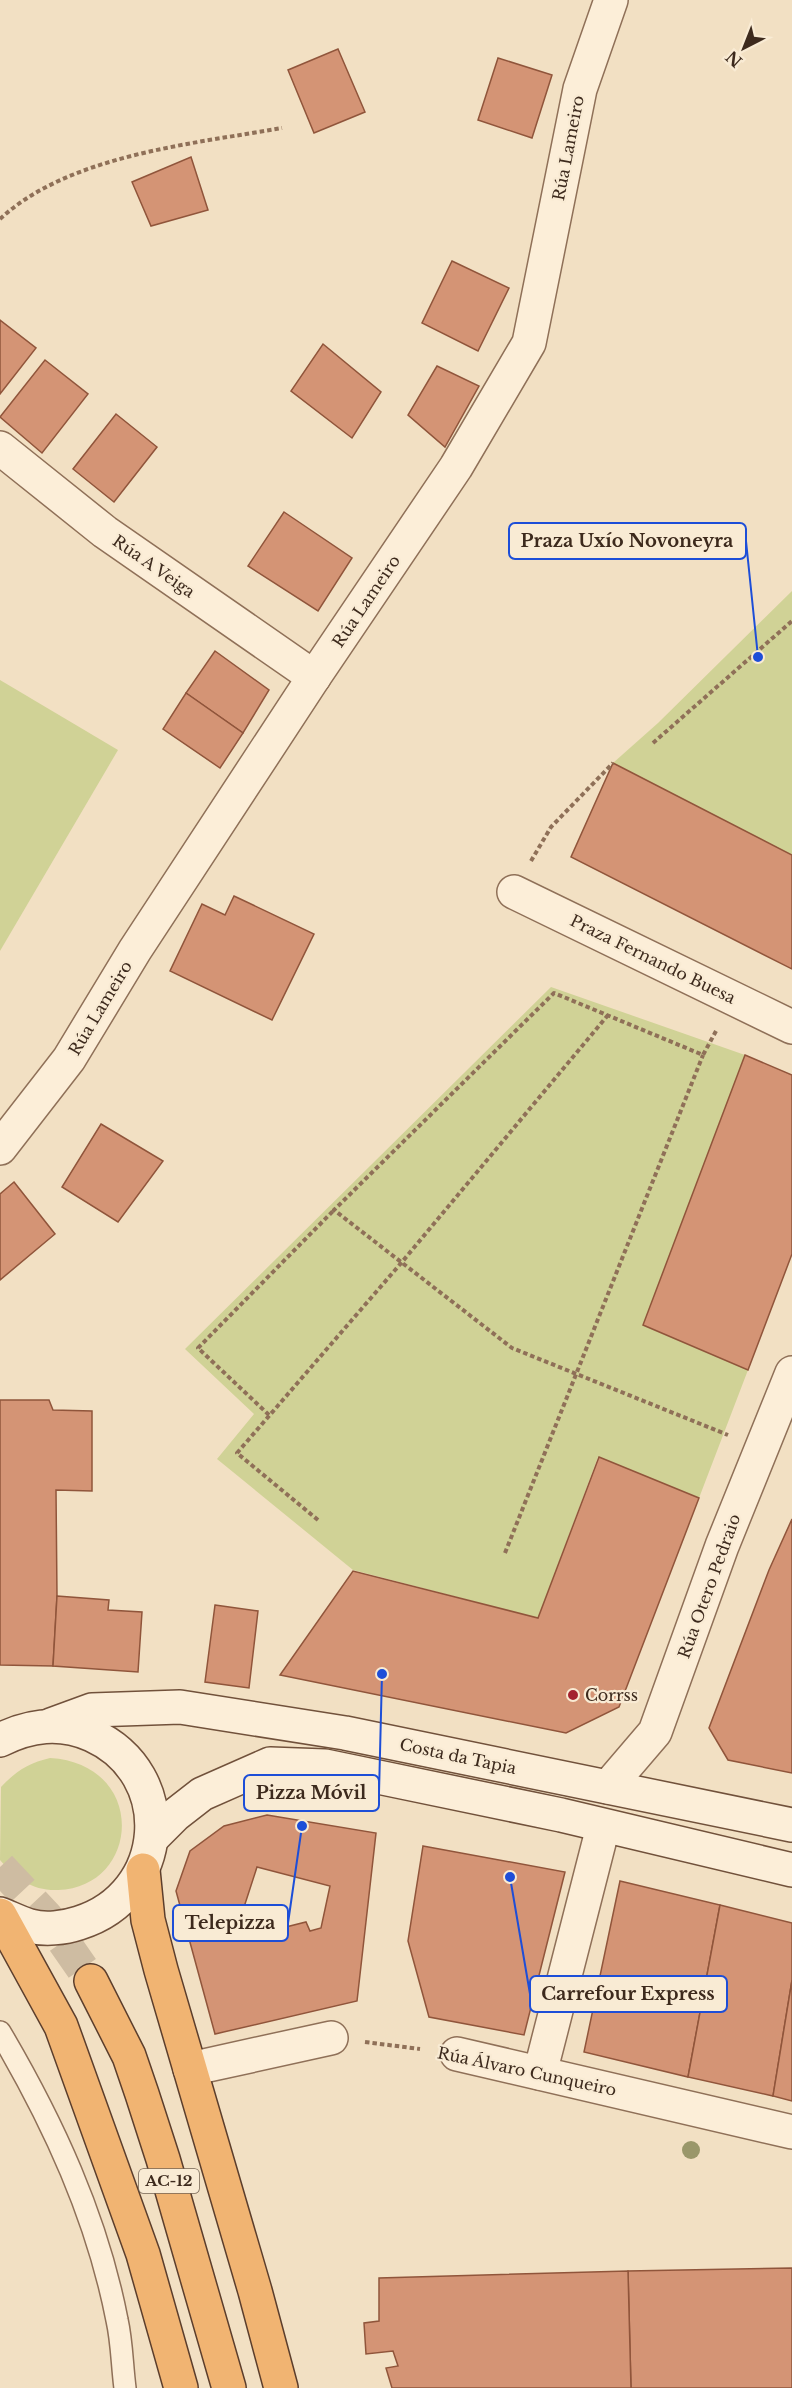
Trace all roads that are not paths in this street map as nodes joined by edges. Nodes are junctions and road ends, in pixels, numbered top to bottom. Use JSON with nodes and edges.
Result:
{"nodes":[{"id":1,"x":611,"y":0,"type":"edge"},
{"id":2,"x":0,"y":448,"type":"edge"},
{"id":3,"x":314,"y":676,"type":"junction"},
{"id":4,"x":514,"y":892,"type":"road end"},
{"id":5,"x":792,"y":1027,"type":"edge"},
{"id":6,"x":0,"y":1148,"type":"edge"},
{"id":7,"x":792,"y":1374,"type":"edge"},
{"id":8,"x":51,"y":1725,"type":"junction"},
{"id":9,"x":6,"y":1733,"type":"edge"},
{"id":10,"x":608,"y":1787,"type":"junction"},
{"id":11,"x":792,"y":1826,"type":"edge"},
{"id":12,"x":603,"y":1827,"type":"junction"},
{"id":13,"x":152,"y":1838,"type":"junction"},
{"id":14,"x":143,"y":1870,"type":"junction"},
{"id":15,"x":792,"y":1870,"type":"edge"},
{"id":16,"x":0,"y":1914,"type":"edge"},
{"id":17,"x":92,"y":1981,"type":"tunnel mouth"},
{"id":18,"x":0,"y":2032,"type":"edge"},
{"id":19,"x":331,"y":2038,"type":"road end"},
{"id":20,"x":457,"y":2054,"type":"road end"},
{"id":21,"x":190,"y":2069,"type":"junction"},
{"id":22,"x":540,"y":2073,"type":"junction"},
{"id":23,"x":792,"y":2132,"type":"edge"},
{"id":24,"x":124,"y":2388,"type":"edge"},
{"id":25,"x":181,"y":2388,"type":"edge"},
{"id":26,"x":229,"y":2388,"type":"edge"},
{"id":27,"x":281,"y":2388,"type":"edge"}],
"edges":[{"from":1,"to":3,"type":"street","name":"Rúa Lameiro"},
{"from":2,"to":3,"type":"street","name":"Rúa A Veiga"},
{"from":3,"to":6,"type":"street","name":"Rúa Lameiro"},
{"from":4,"to":5,"type":"street","name":"Praza Fernando Buesa"},
{"from":7,"to":10,"type":"street","name":"Rúa Otero Pedraio"},
{"from":8,"to":9,"type":"street"},
{"from":8,"to":10,"type":"street","name":"Costa da Tapia"},
{"from":8,"to":13,"type":"street"},
{"from":10,"to":11,"type":"street","name":"Costa da Tapia"},
{"from":12,"to":13,"type":"street"},
{"from":12,"to":15,"type":"street"},
{"from":12,"to":22,"type":"street"},
{"from":13,"to":14,"type":"street"},
{"from":14,"to":16,"type":"street"},
{"from":14,"to":21,"type":"highway"},
{"from":16,"to":25,"type":"highway"},
{"from":17,"to":26,"type":"highway","number":"AC-12"},
{"from":18,"to":24,"type":"lane"},
{"from":19,"to":21,"type":"street"},
{"from":20,"to":22,"type":"street","name":"Rúa Álvaro Cunqueiro"},
{"from":21,"to":27,"type":"highway"},
{"from":22,"to":23,"type":"street","name":"Rúa Álvaro Cunqueiro"}]}
